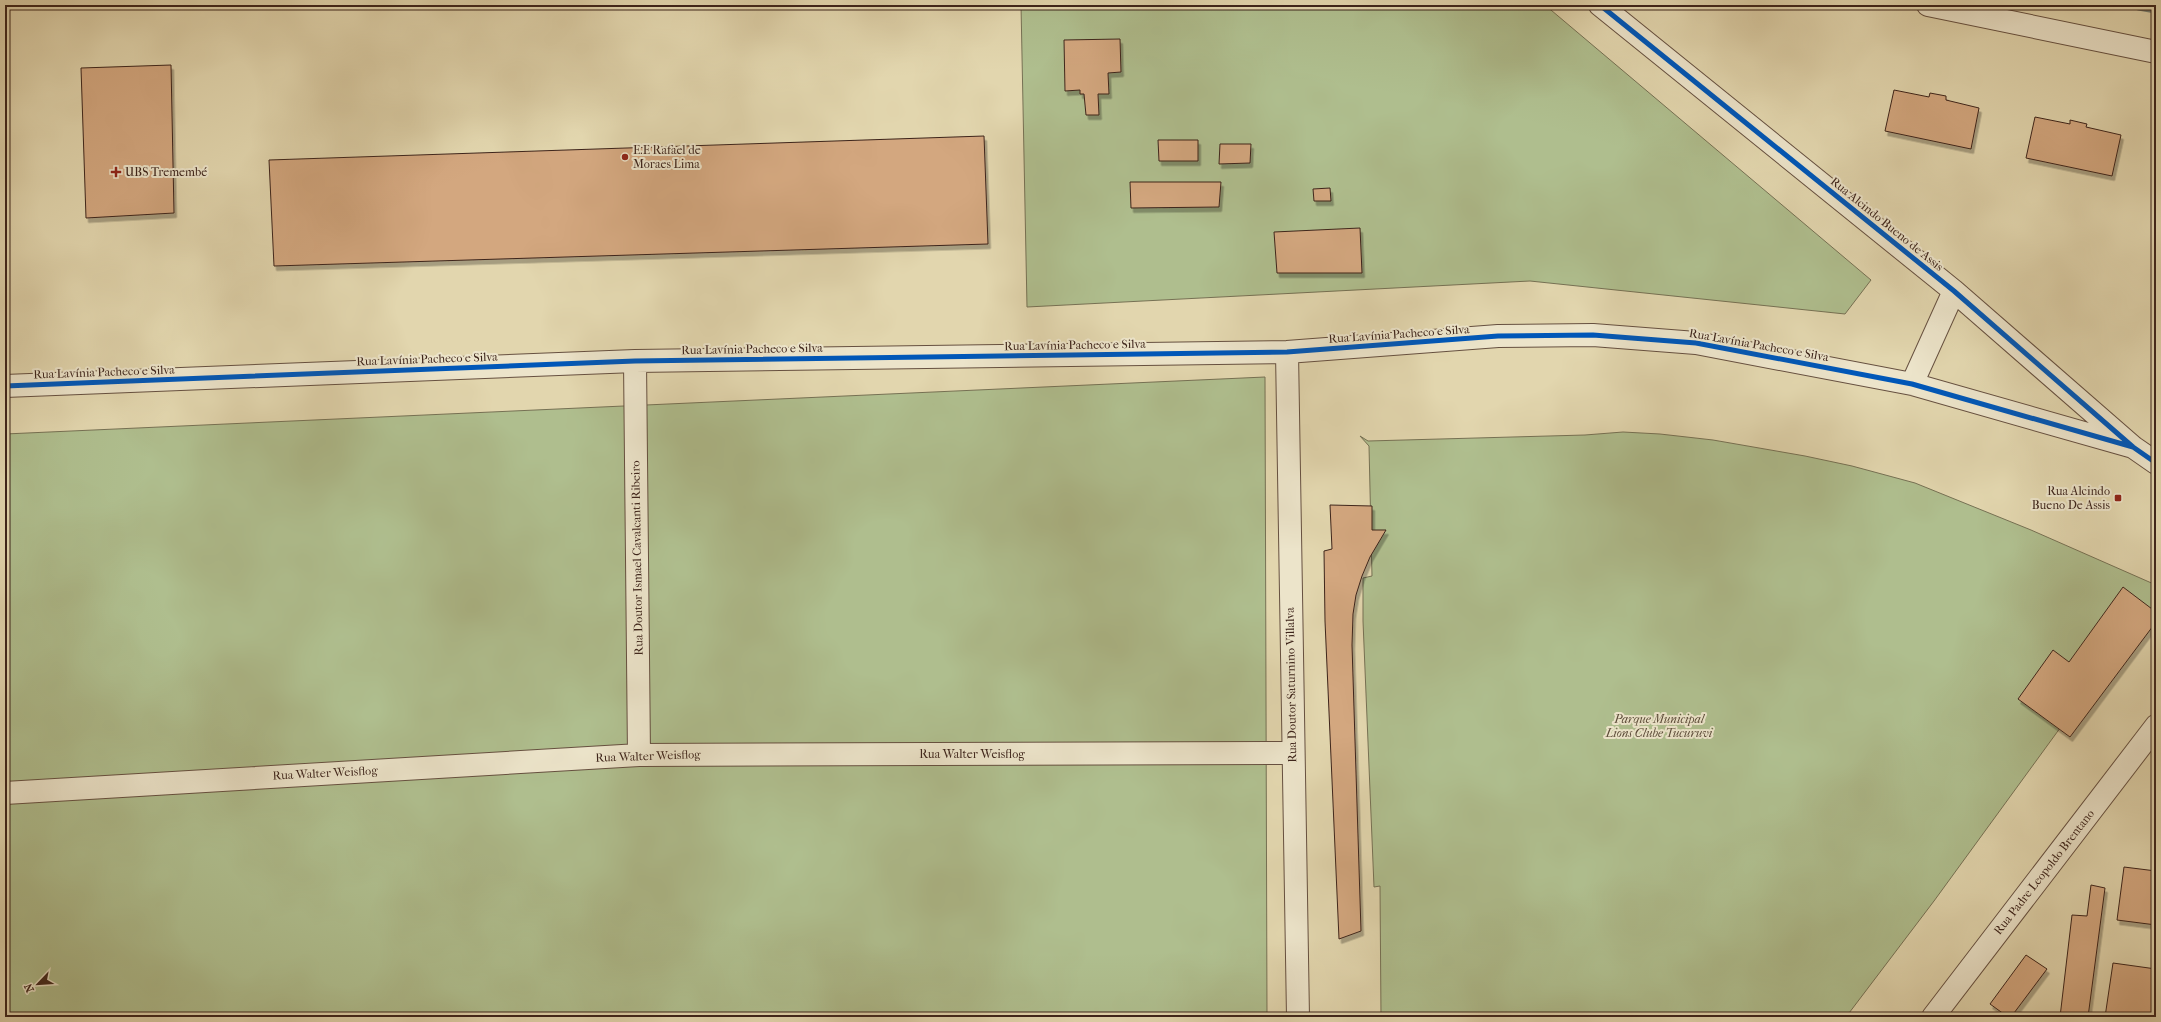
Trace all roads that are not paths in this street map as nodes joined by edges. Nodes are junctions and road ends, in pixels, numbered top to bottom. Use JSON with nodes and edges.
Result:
{"nodes":[{"id":1,"x":1600,"y":5,"type":"edge"},
{"id":2,"x":1928,"y":5,"type":"edge"},
{"id":3,"x":2156,"y":52,"type":"edge"},
{"id":4,"x":1954,"y":291,"type":"junction"},
{"id":5,"x":1287,"y":352,"type":"junction"},
{"id":6,"x":635,"y":361,"type":"junction"},
{"id":7,"x":1912,"y":384,"type":"junction"},
{"id":8,"x":5,"y":386,"type":"edge"},
{"id":9,"x":2133,"y":447,"type":"junction"},
{"id":10,"x":2156,"y":463,"type":"edge"},
{"id":11,"x":2156,"y":726,"type":"edge"},
{"id":12,"x":1292,"y":753,"type":"junction"},
{"id":13,"x":639,"y":755,"type":"junction"},
{"id":14,"x":5,"y":792,"type":"edge"},
{"id":15,"x":1298,"y":1017,"type":"edge"},
{"id":16,"x":1933,"y":1017,"type":"edge"}],
"edges":[{"from":1,"to":4,"type":"street","name":"Rua Alcindo Bueno de Assis"},
{"from":2,"to":3,"type":"street"},
{"from":4,"to":7,"type":"street"},
{"from":4,"to":9,"type":"street","name":"Rua Alcindo Bueno de Assis"},
{"from":5,"to":6,"type":"street","name":"Rua Lavínia Pacheco e Silva"},
{"from":5,"to":7,"type":"street","name":"Rua Lavínia Pacheco e Silva"},
{"from":5,"to":12,"type":"street","name":"Rua Doutor Saturnino Villalva"},
{"from":6,"to":8,"type":"street","name":"Rua Lavínia Pacheco e Silva"},
{"from":6,"to":13,"type":"street","name":"Rua Doutor Ismael Cavalcanti Ribeiro"},
{"from":7,"to":9,"type":"street","name":"Rua Lavínia Pacheco e Silva"},
{"from":9,"to":10,"type":"street","name":"Rua Alcindo Bueno de Assis"},
{"from":11,"to":16,"type":"street","name":"Rua Padre Leopoldo Brentano"},
{"from":12,"to":13,"type":"street","name":"Rua Walter Weisflog"},
{"from":12,"to":15,"type":"street","name":"Rua Doutor Saturnino Villalva"},
{"from":13,"to":14,"type":"street","name":"Rua Walter Weisflog"}]}
